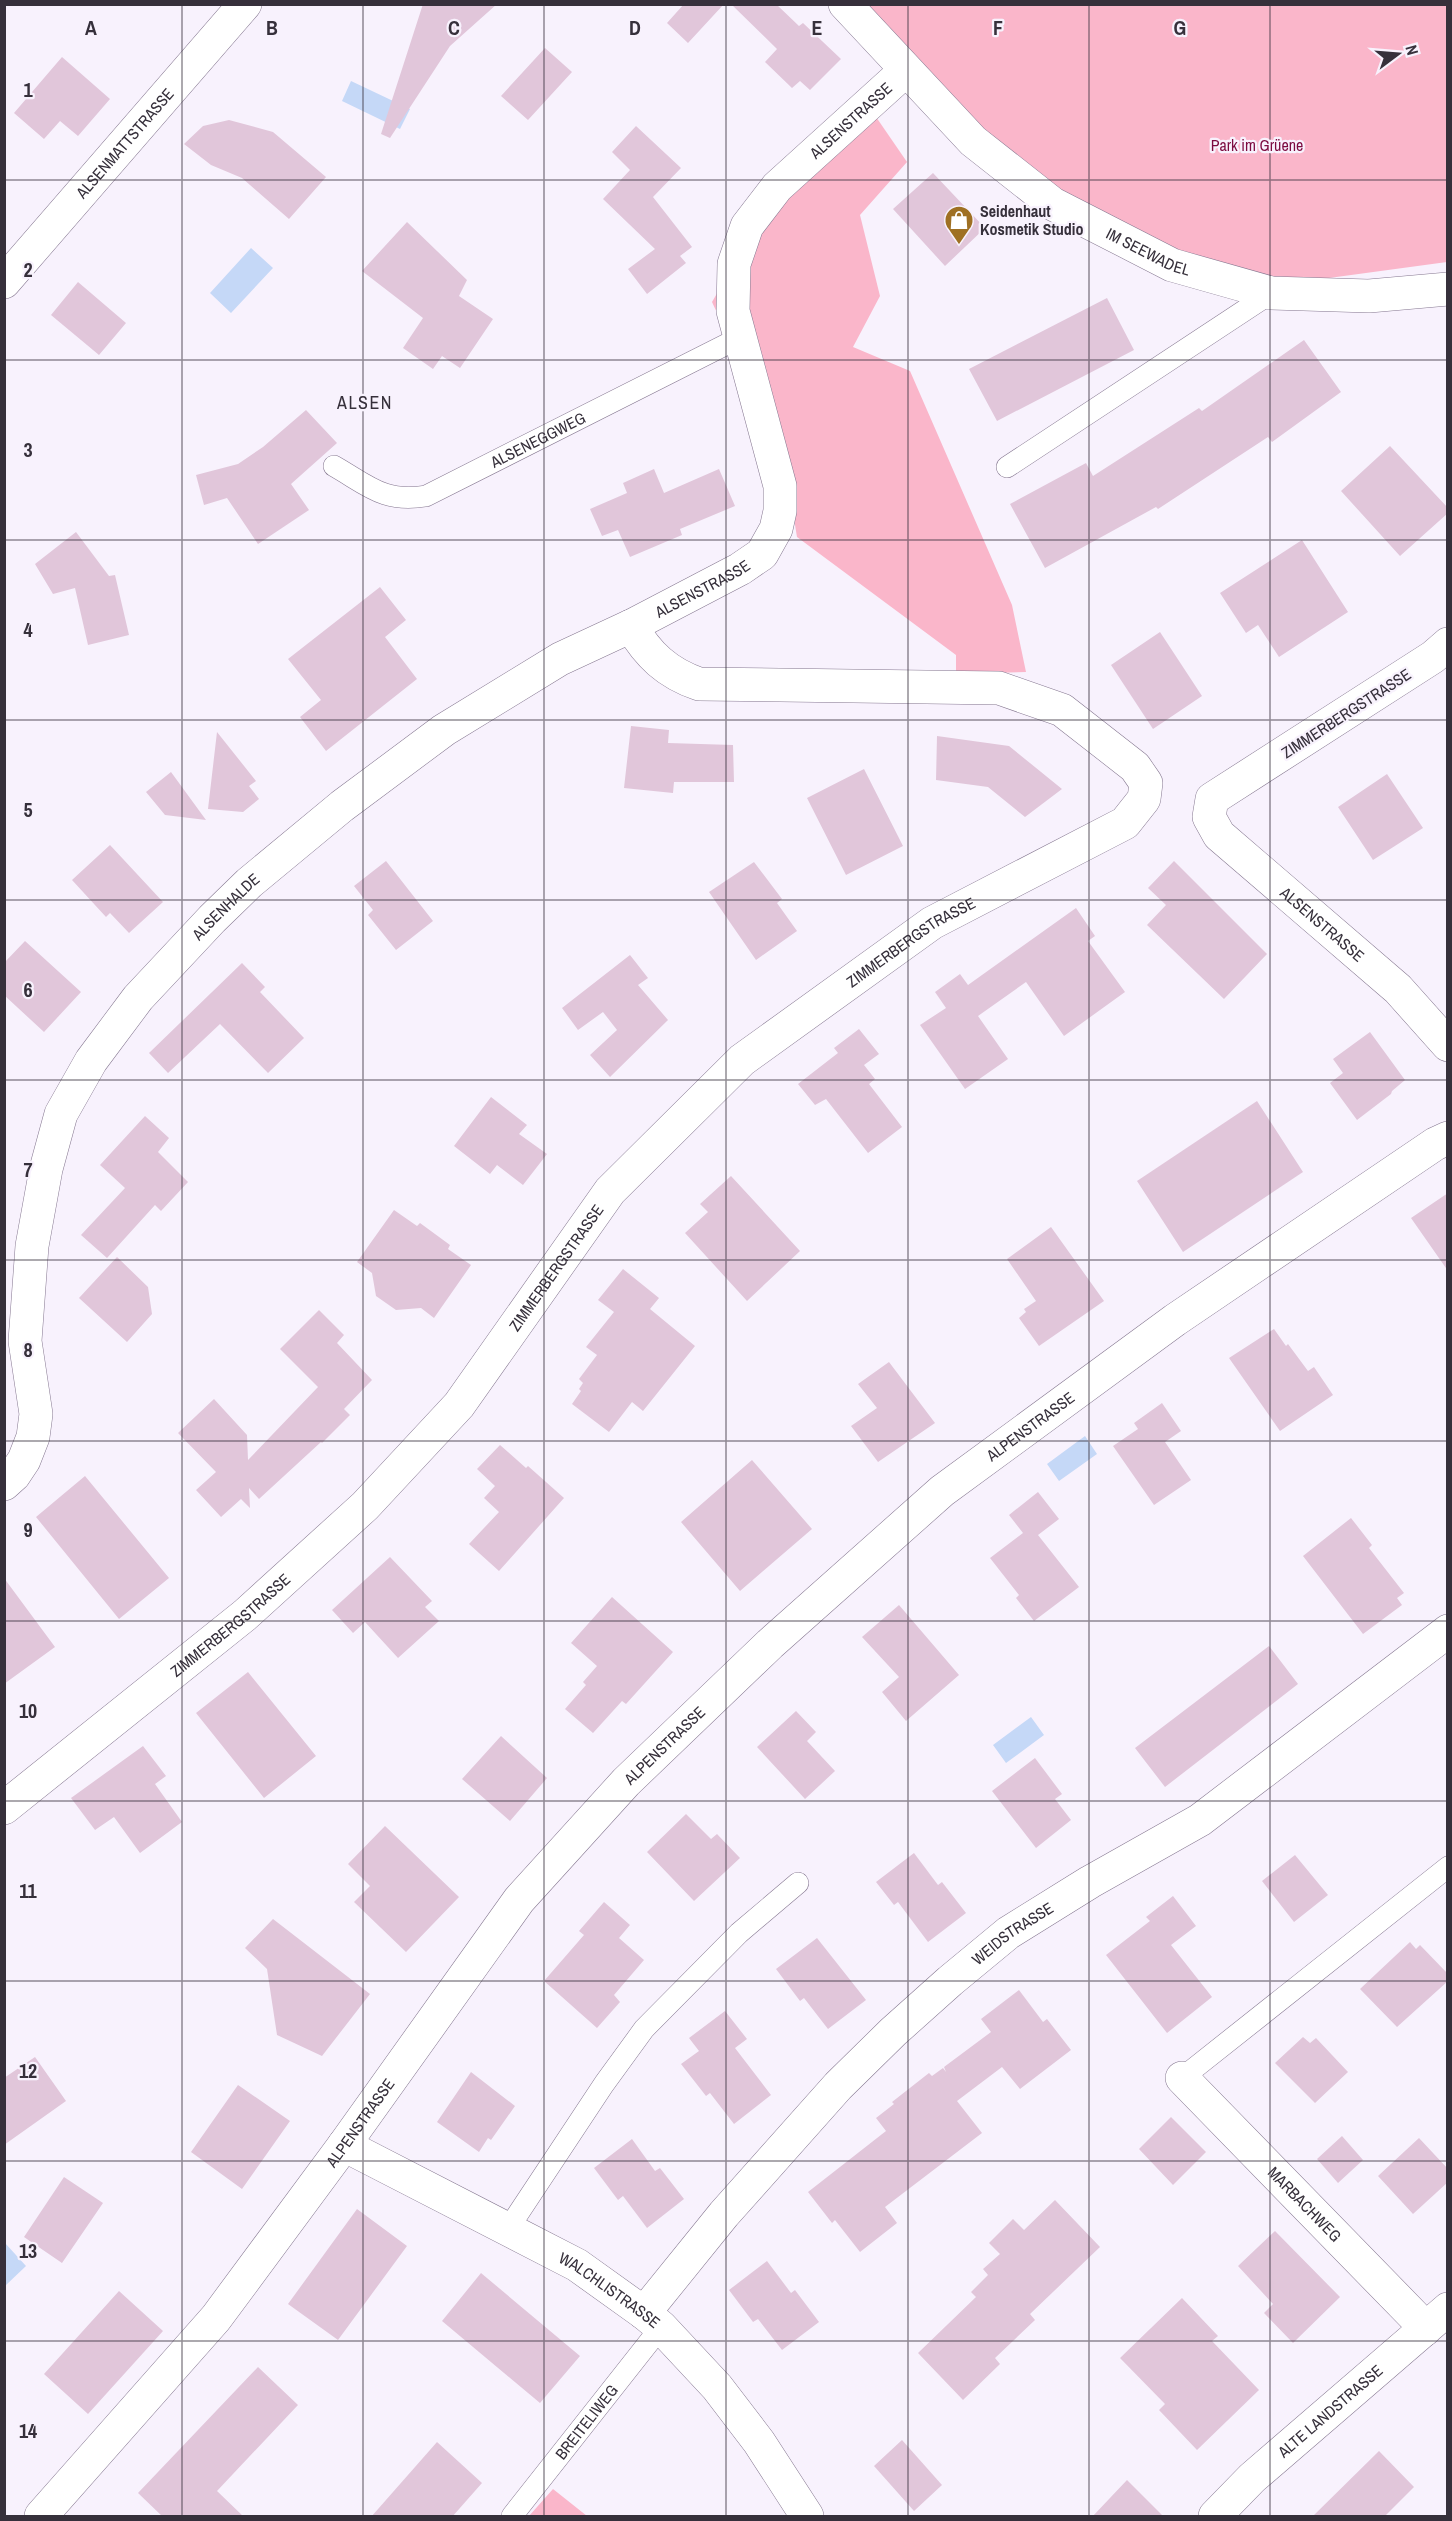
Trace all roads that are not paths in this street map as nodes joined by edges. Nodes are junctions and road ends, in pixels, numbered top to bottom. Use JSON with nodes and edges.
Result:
{"nodes":[{"id":1,"x":245,"y":4,"type":"edge"},
{"id":2,"x":845,"y":4,"type":"edge"},
{"id":3,"x":905,"y":71,"type":"junction"},
{"id":4,"x":4,"y":282,"type":"edge"},
{"id":5,"x":1448,"y":290,"type":"edge"},
{"id":6,"x":1271,"y":293,"type":"junction"},
{"id":7,"x":739,"y":338,"type":"junction"},
{"id":8,"x":334,"y":466,"type":"dead end"},
{"id":9,"x":1007,"y":467,"type":"dead end"},
{"id":10,"x":632,"y":626,"type":"junction"},
{"id":11,"x":1448,"y":644,"type":"edge"},
{"id":12,"x":1212,"y":799,"type":"joint"},
{"id":13,"x":1448,"y":1045,"type":"edge"},
{"id":14,"x":1448,"y":1138,"type":"edge"},
{"id":15,"x":15,"y":1342,"type":"edge"},
{"id":16,"x":4,"y":1484,"type":"edge"},
{"id":17,"x":1448,"y":1631,"type":"edge"},
{"id":18,"x":4,"y":1808,"type":"edge"},
{"id":19,"x":1448,"y":1867,"type":"edge"},
{"id":20,"x":798,"y":1883,"type":"dead end"},
{"id":21,"x":1182,"y":2078,"type":"joint"},
{"id":22,"x":344,"y":2145,"type":"junction"},
{"id":23,"x":507,"y":2229,"type":"junction"},
{"id":24,"x":1436,"y":2319,"type":"edge"},
{"id":25,"x":653,"y":2320,"type":"junction"},
{"id":26,"x":802,"y":2514,"type":"edge"},
{"id":27,"x":41,"y":2517,"type":"edge"},
{"id":28,"x":512,"y":2517,"type":"edge"},
{"id":29,"x":1215,"y":2517,"type":"edge"}],
"edges":[{"from":1,"to":4,"type":"street","name":"ALSENMATTSTRASSE"},
{"from":2,"to":3,"type":"street","name":"ALSENSTRASSE"},
{"from":3,"to":6,"type":"street","name":"IM SEEWADEL"},
{"from":3,"to":7,"type":"street","name":"ALSENSTRASSE"},
{"from":5,"to":6,"type":"street","name":"IM SEEWADEL"},
{"from":6,"to":9,"type":"lane"},
{"from":7,"to":8,"type":"lane","name":"ALSENEGGWEG"},
{"from":7,"to":10,"type":"street","name":"ALSENSTRASSE"},
{"from":10,"to":15,"type":"street","name":"ALSENHALDE"},
{"from":10,"to":18,"type":"street","name":"ZIMMERBERGSTRASSE"},
{"from":11,"to":12,"type":"street","name":"ZIMMERBERGSTRASSE"},
{"from":12,"to":13,"type":"street","name":"ALSENSTRASSE"},
{"from":14,"to":22,"type":"street","name":"ALPENSTRASSE"},
{"from":15,"to":16,"type":"street","name":"ALSENHALDE"},
{"from":17,"to":25,"type":"street","name":"WEIDSTRASSE"},
{"from":19,"to":21,"type":"lane"},
{"from":20,"to":23,"type":"lane"},
{"from":21,"to":24,"type":"street","name":"MARBACHWEG"},
{"from":22,"to":23,"type":"street","name":"WALCHLISTRASSE"},
{"from":22,"to":27,"type":"street","name":"ALPENSTRASSE"},
{"from":23,"to":25,"type":"street","name":"WALCHLISTRASSE"},
{"from":24,"to":29,"type":"street","name":"ALTE LANDSTRASSE"},
{"from":25,"to":26,"type":"street","name":"WALCHLISTRASSE"},
{"from":25,"to":28,"type":"lane","name":"BREITELIWEG"}]}
